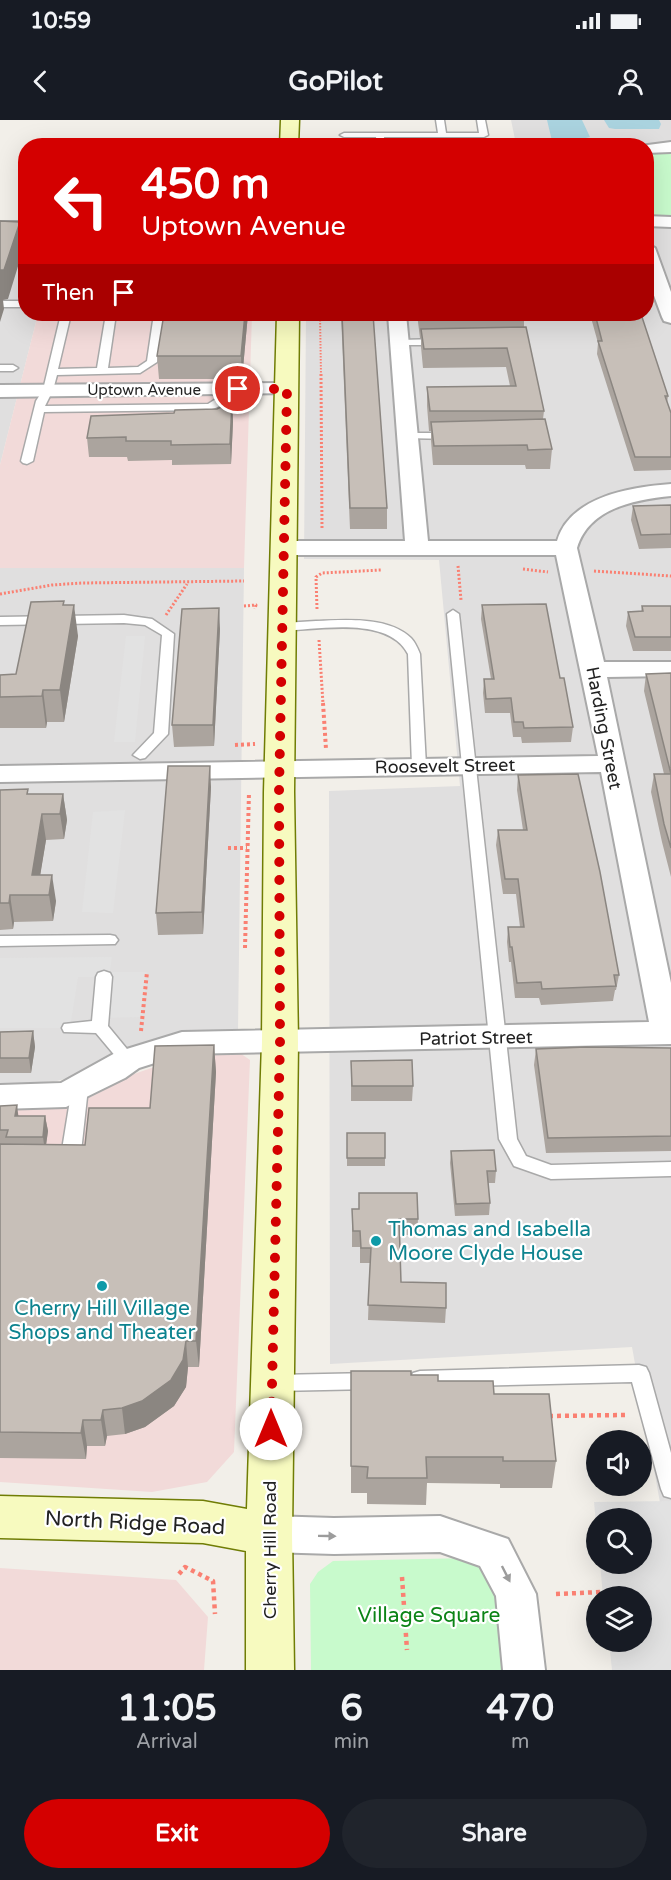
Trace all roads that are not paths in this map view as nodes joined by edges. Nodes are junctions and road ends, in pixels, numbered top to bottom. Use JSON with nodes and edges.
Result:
{"nodes":[{"id":1,"x":290,"y":120,"type":"edge"},
{"id":2,"x":440,"y":120,"type":"edge"},
{"id":3,"x":481,"y":120,"type":"edge"},
{"id":4,"x":344,"y":135,"type":"dead end"},
{"id":5,"x":380,"y":135,"type":"junction"},
{"id":6,"x":442,"y":135,"type":"junction"},
{"id":7,"x":289,"y":138,"type":"edge"},
{"id":8,"x":380,"y":138,"type":"edge"},
{"id":9,"x":654,"y":147,"type":"edge"},
{"id":10,"x":671,"y":147,"type":"edge"},
{"id":11,"x":654,"y":221,"type":"edge"},
{"id":12,"x":671,"y":222,"type":"edge"},
{"id":13,"x":0,"y":227,"type":"edge"},
{"id":14,"x":18,"y":227,"type":"edge"},
{"id":15,"x":0,"y":243,"type":"edge"},
{"id":16,"x":18,"y":243,"type":"edge"},
{"id":17,"x":654,"y":270,"type":"edge"},
{"id":18,"x":0,"y":304,"type":"edge"},
{"id":19,"x":18,"y":304,"type":"edge"},
{"id":20,"x":671,"y":317,"type":"edge"},
{"id":21,"x":64,"y":321,"type":"edge"},
{"id":22,"x":110,"y":321,"type":"edge"},
{"id":23,"x":158,"y":321,"type":"edge"},
{"id":24,"x":288,"y":321,"type":"edge"},
{"id":25,"x":398,"y":321,"type":"edge"},
{"id":26,"x":455,"y":342,"type":"edge"},
{"id":27,"x":400,"y":343,"type":"junction"},
{"id":28,"x":0,"y":368,"type":"edge"},
{"id":29,"x":13,"y":368,"type":"dead end"},
{"id":30,"x":102,"y":371,"type":"junction"},
{"id":31,"x":50,"y":381,"type":"junction"},
{"id":32,"x":224,"y":389,"type":"junction"},
{"id":33,"x":287,"y":389,"type":"junction"},
{"id":34,"x":0,"y":391,"type":"edge"},
{"id":35,"x":39,"y":409,"type":"junction"},
{"id":36,"x":408,"y":436,"type":"junction"},
{"id":37,"x":467,"y":436,"type":"edge"},
{"id":38,"x":27,"y":461,"type":"dead end"},
{"id":39,"x":671,"y":490,"type":"edge"},
{"id":40,"x":284,"y":548,"type":"junction"},
{"id":41,"x":417,"y":548,"type":"junction"},
{"id":42,"x":569,"y":560,"type":"junction"},
{"id":43,"x":453,"y":614,"type":"road end"},
{"id":44,"x":0,"y":621,"type":"edge"},
{"id":45,"x":283,"y":627,"type":"junction"},
{"id":46,"x":671,"y":669,"type":"edge"},
{"id":47,"x":592,"y":670,"type":"junction"},
{"id":48,"x":140,"y":755,"type":"dead end"},
{"id":49,"x":269,"y":756,"type":"junction"},
{"id":50,"x":610,"y":764,"type":"junction"},
{"id":51,"x":419,"y":766,"type":"junction"},
{"id":52,"x":468,"y":766,"type":"junction"},
{"id":53,"x":0,"y":774,"type":"edge"},
{"id":54,"x":110,"y":940,"type":"dead end"},
{"id":55,"x":0,"y":941,"type":"edge"},
{"id":56,"x":104,"y":976,"type":"dead end"},
{"id":57,"x":100,"y":1027,"type":"junction"},
{"id":58,"x":70,"y":1028,"type":"dead end"},
{"id":59,"x":668,"y":1033,"type":"edge"},
{"id":60,"x":497,"y":1037,"type":"junction"},
{"id":61,"x":280,"y":1042,"type":"junction"},
{"id":62,"x":134,"y":1050,"type":"junction"},
{"id":63,"x":80,"y":1088,"type":"junction"},
{"id":64,"x":0,"y":1098,"type":"edge"},
{"id":65,"x":47,"y":1162,"type":"edge"},
{"id":66,"x":671,"y":1169,"type":"edge"},
{"id":67,"x":271,"y":1383,"type":"junction"},
{"id":68,"x":671,"y":1489,"type":"edge"},
{"id":69,"x":0,"y":1517,"type":"edge"},
{"id":70,"x":268,"y":1534,"type":"junction"},
{"id":71,"x":270,"y":1670,"type":"edge"},
{"id":72,"x":524,"y":1670,"type":"edge"}],
"edges":[{"from":1,"to":7,"type":"main road"},
{"from":2,"to":6,"type":"lane"},
{"from":3,"to":6,"type":"lane"},
{"from":4,"to":5,"type":"lane"},
{"from":5,"to":6,"type":"lane"},
{"from":5,"to":8,"type":"lane"},
{"from":9,"to":10,"type":"street"},
{"from":11,"to":12,"type":"street"},
{"from":13,"to":14,"type":"street"},
{"from":15,"to":16,"type":"lane"},
{"from":17,"to":20,"type":"street"},
{"from":18,"to":19,"type":"lane"},
{"from":21,"to":31,"type":"lane"},
{"from":22,"to":30,"type":"lane"},
{"from":23,"to":30,"type":"lane"},
{"from":24,"to":33,"type":"main road","name":"Cherry Hill Road"},
{"from":25,"to":27,"type":"street"},
{"from":26,"to":27,"type":"lane"},
{"from":27,"to":36,"type":"street"},
{"from":28,"to":29,"type":"lane"},
{"from":30,"to":31,"type":"lane"},
{"from":31,"to":32,"type":"street","name":"Uptown Avenue"},
{"from":31,"to":34,"type":"street","name":"Uptown Avenue"},
{"from":31,"to":35,"type":"lane"},
{"from":32,"to":33,"type":"street","name":"Uptown Avenue"},
{"from":32,"to":35,"type":"lane"},
{"from":33,"to":40,"type":"main road","name":"Cherry Hill Road"},
{"from":35,"to":38,"type":"lane"},
{"from":36,"to":37,"type":"lane"},
{"from":36,"to":41,"type":"street"},
{"from":39,"to":42,"type":"street"},
{"from":40,"to":41,"type":"street"},
{"from":40,"to":45,"type":"main road","name":"Cherry Hill Road"},
{"from":41,"to":42,"type":"street"},
{"from":42,"to":47,"type":"street","name":"Harding Street"},
{"from":43,"to":52,"type":"lane"},
{"from":44,"to":48,"type":"lane"},
{"from":45,"to":49,"type":"main road","name":"Cherry Hill Road"},
{"from":45,"to":51,"type":"lane"},
{"from":46,"to":47,"type":"street"},
{"from":47,"to":50,"type":"street","name":"Harding Street"},
{"from":49,"to":51,"type":"street","name":"Roosevelt Street"},
{"from":49,"to":53,"type":"street","name":"Roosevelt Street"},
{"from":49,"to":61,"type":"main road","name":"Cherry Hill Road"},
{"from":50,"to":52,"type":"street","name":"Roosevelt Street"},
{"from":50,"to":59,"type":"street","name":"Harding Street"},
{"from":51,"to":52,"type":"street","name":"Roosevelt Street"},
{"from":52,"to":60,"type":"lane"},
{"from":54,"to":55,"type":"lane"},
{"from":56,"to":57,"type":"lane"},
{"from":57,"to":58,"type":"lane"},
{"from":57,"to":62,"type":"lane"},
{"from":59,"to":60,"type":"street","name":"Patriot Street"},
{"from":60,"to":61,"type":"street","name":"Patriot Street"},
{"from":60,"to":66,"type":"lane"},
{"from":61,"to":62,"type":"street","name":"Patriot Street"},
{"from":61,"to":67,"type":"main road","name":"Cherry Hill Road"},
{"from":62,"to":63,"type":"street","name":"Patriot Street"},
{"from":63,"to":64,"type":"street","name":"Patriot Street"},
{"from":63,"to":65,"type":"lane"},
{"from":67,"to":68,"type":"lane"},
{"from":67,"to":70,"type":"main road","name":"Cherry Hill Road"},
{"from":69,"to":70,"type":"main road","name":"North Ridge Road"},
{"from":70,"to":71,"type":"main road","name":"Cherry Hill Road"},
{"from":70,"to":72,"type":"street","one_way":true}]}
